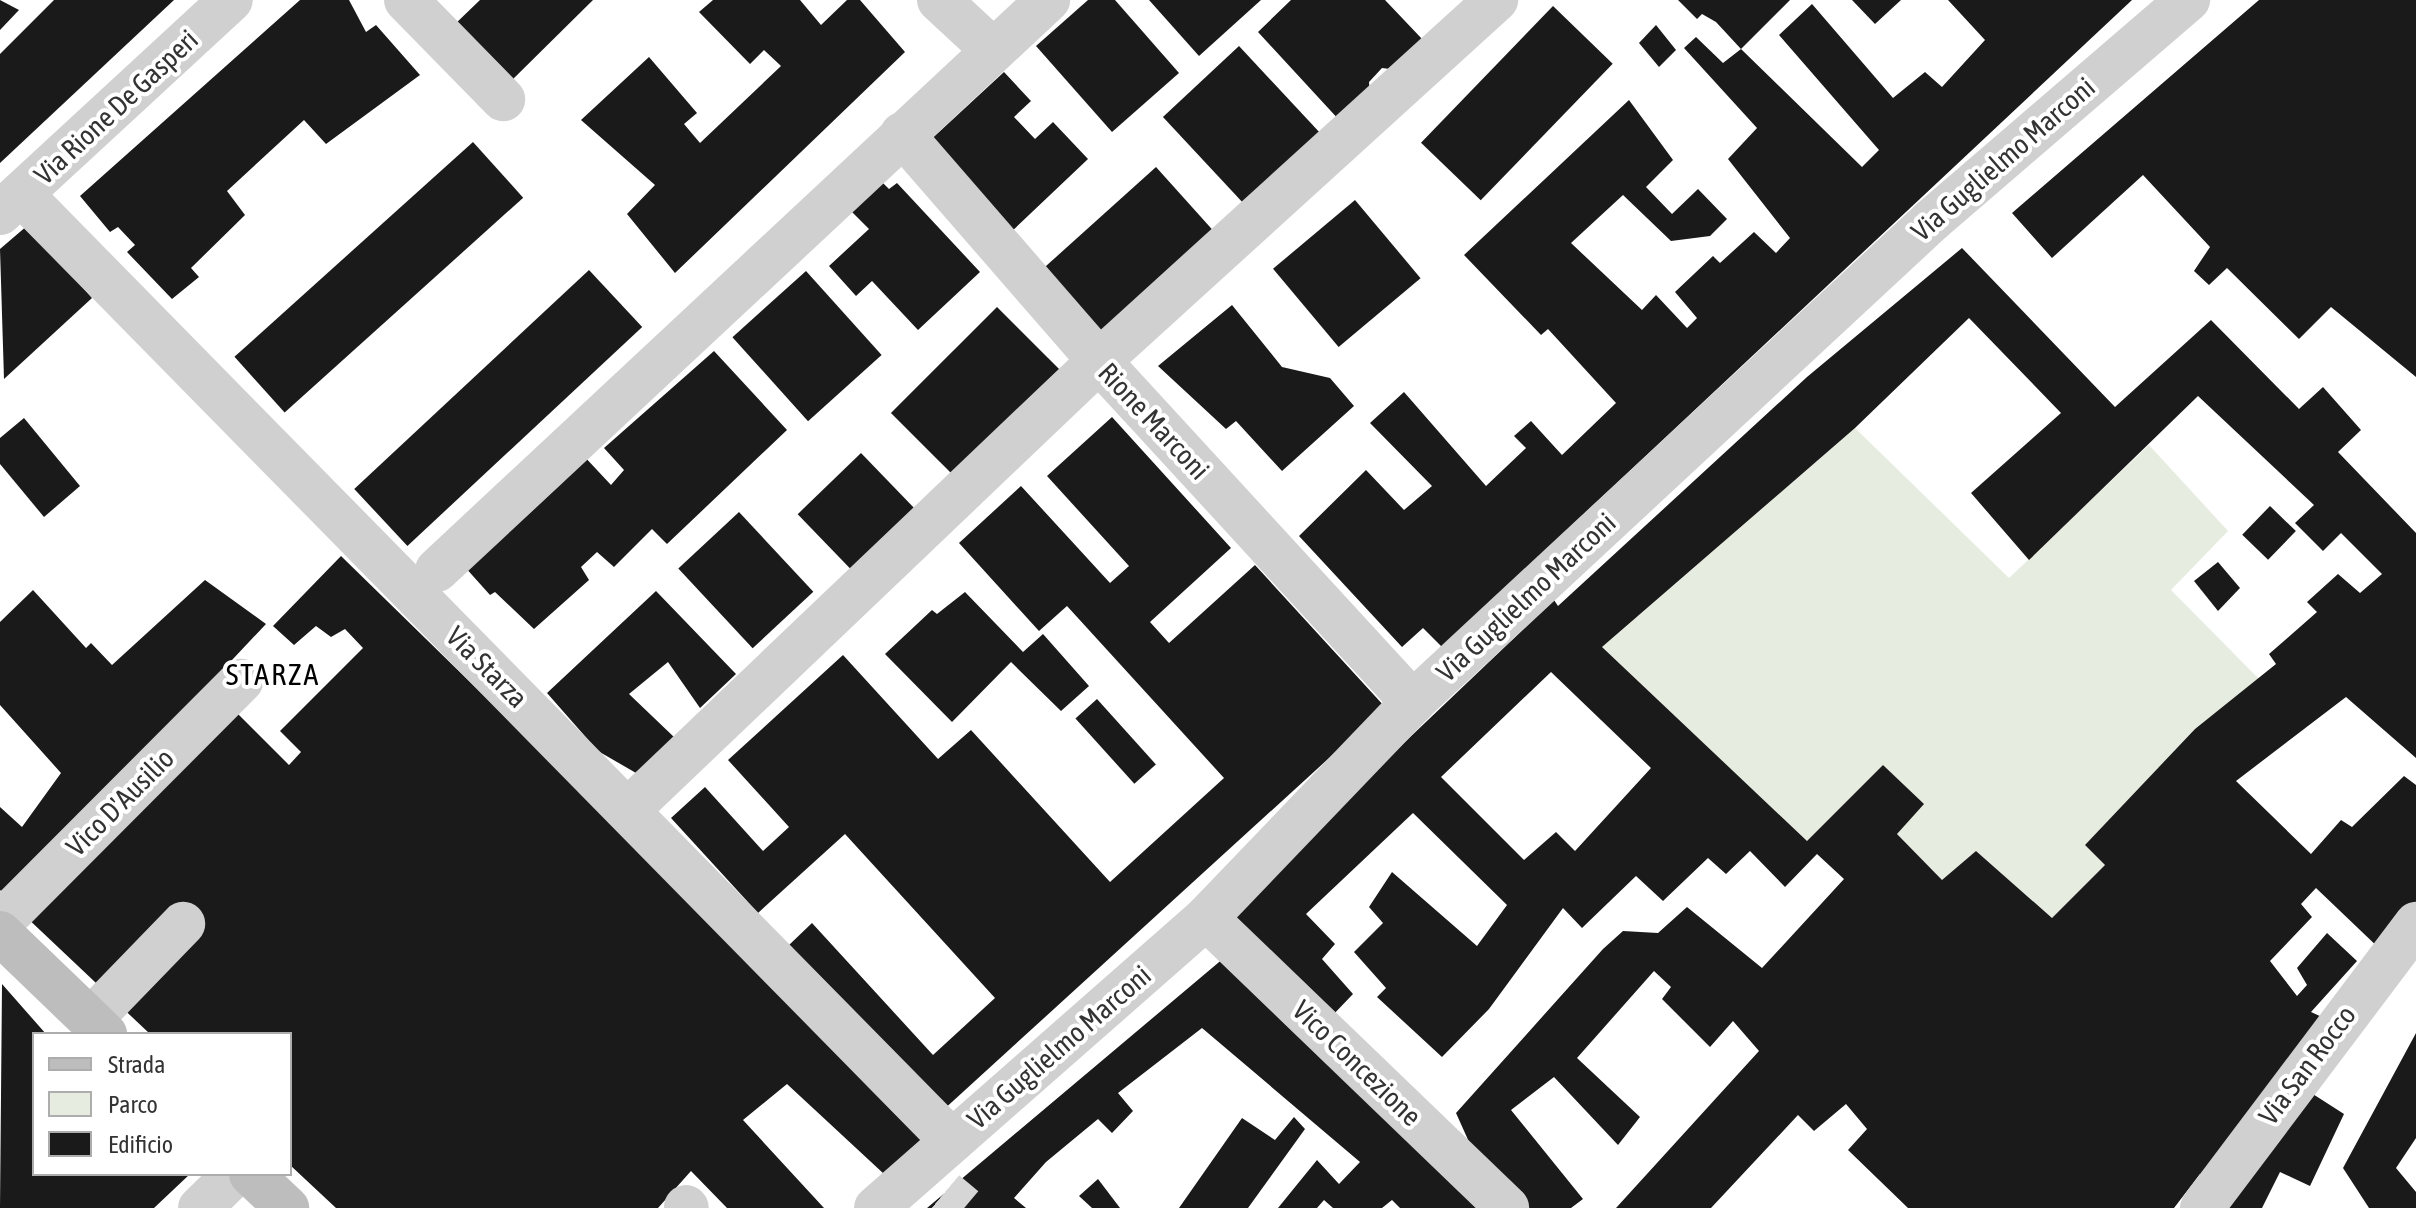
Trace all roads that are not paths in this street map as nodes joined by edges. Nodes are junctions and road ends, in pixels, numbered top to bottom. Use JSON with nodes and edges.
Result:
{"nodes":[{"id":1,"x":231,"y":0,"type":"edge"},
{"id":2,"x":406,"y":0,"type":"edge"},
{"id":3,"x":939,"y":0,"type":"edge"},
{"id":4,"x":1048,"y":0,"type":"edge"},
{"id":5,"x":1496,"y":0,"type":"edge"},
{"id":6,"x":2188,"y":0,"type":"edge"},
{"id":7,"x":993,"y":50,"type":"junction"},
{"id":8,"x":503,"y":99,"type":"dead end"},
{"id":9,"x":902,"y":134,"type":"junction"},
{"id":10,"x":11,"y":204,"type":"edge"},
{"id":11,"x":1099,"y":361,"type":"junction"},
{"id":12,"x":437,"y":570,"type":"dead end"},
{"id":13,"x":241,"y":681,"type":"dead end"},
{"id":14,"x":1413,"y":702,"type":"junction"},
{"id":15,"x":628,"y":810,"type":"junction"},
{"id":16,"x":1206,"y":918,"type":"junction"},
{"id":17,"x":183,"y":924,"type":"dead end"},
{"id":18,"x":2416,"y":924,"type":"edge"},
{"id":19,"x":3,"y":938,"type":"edge"},
{"id":20,"x":98,"y":1027,"type":"edge"},
{"id":21,"x":952,"y":1141,"type":"junction"},
{"id":22,"x":233,"y":1176,"type":"edge"},
{"id":23,"x":253,"y":1176,"type":"edge"},
{"id":24,"x":200,"y":1208,"type":"edge"},
{"id":25,"x":287,"y":1208,"type":"edge"},
{"id":26,"x":876,"y":1208,"type":"edge"},
{"id":27,"x":1507,"y":1208,"type":"edge"},
{"id":28,"x":2202,"y":1208,"type":"edge"}],
"edges":[{"from":1,"to":10,"type":"street","name":"Via Rione De Gasperi"},
{"from":2,"to":8,"type":"street"},
{"from":3,"to":7,"type":"street"},
{"from":4,"to":7,"type":"street"},
{"from":5,"to":11,"type":"street"},
{"from":6,"to":14,"type":"street","name":"Via Guglielmo Marconi"},
{"from":7,"to":9,"type":"street"},
{"from":9,"to":11,"type":"street","name":"Rione Marconi"},
{"from":9,"to":12,"type":"street"},
{"from":10,"to":15,"type":"street","name":"Via Starza"},
{"from":11,"to":14,"type":"street","name":"Rione Marconi"},
{"from":11,"to":15,"type":"street"},
{"from":13,"to":19,"type":"street","name":"Vico D'Ausilio"},
{"from":14,"to":16,"type":"street","name":"Via Guglielmo Marconi"},
{"from":15,"to":21,"type":"street","name":"Via Starza"},
{"from":16,"to":21,"type":"street","name":"Via Guglielmo Marconi"},
{"from":16,"to":27,"type":"street","name":"Vico Concezione"},
{"from":17,"to":20,"type":"street"},
{"from":18,"to":28,"type":"street","name":"Via San Rocco"},
{"from":19,"to":20,"type":"main road"},
{"from":21,"to":26,"type":"street","name":"Via Guglielmo Marconi"},
{"from":22,"to":24,"type":"street"},
{"from":23,"to":25,"type":"main road"}]}
